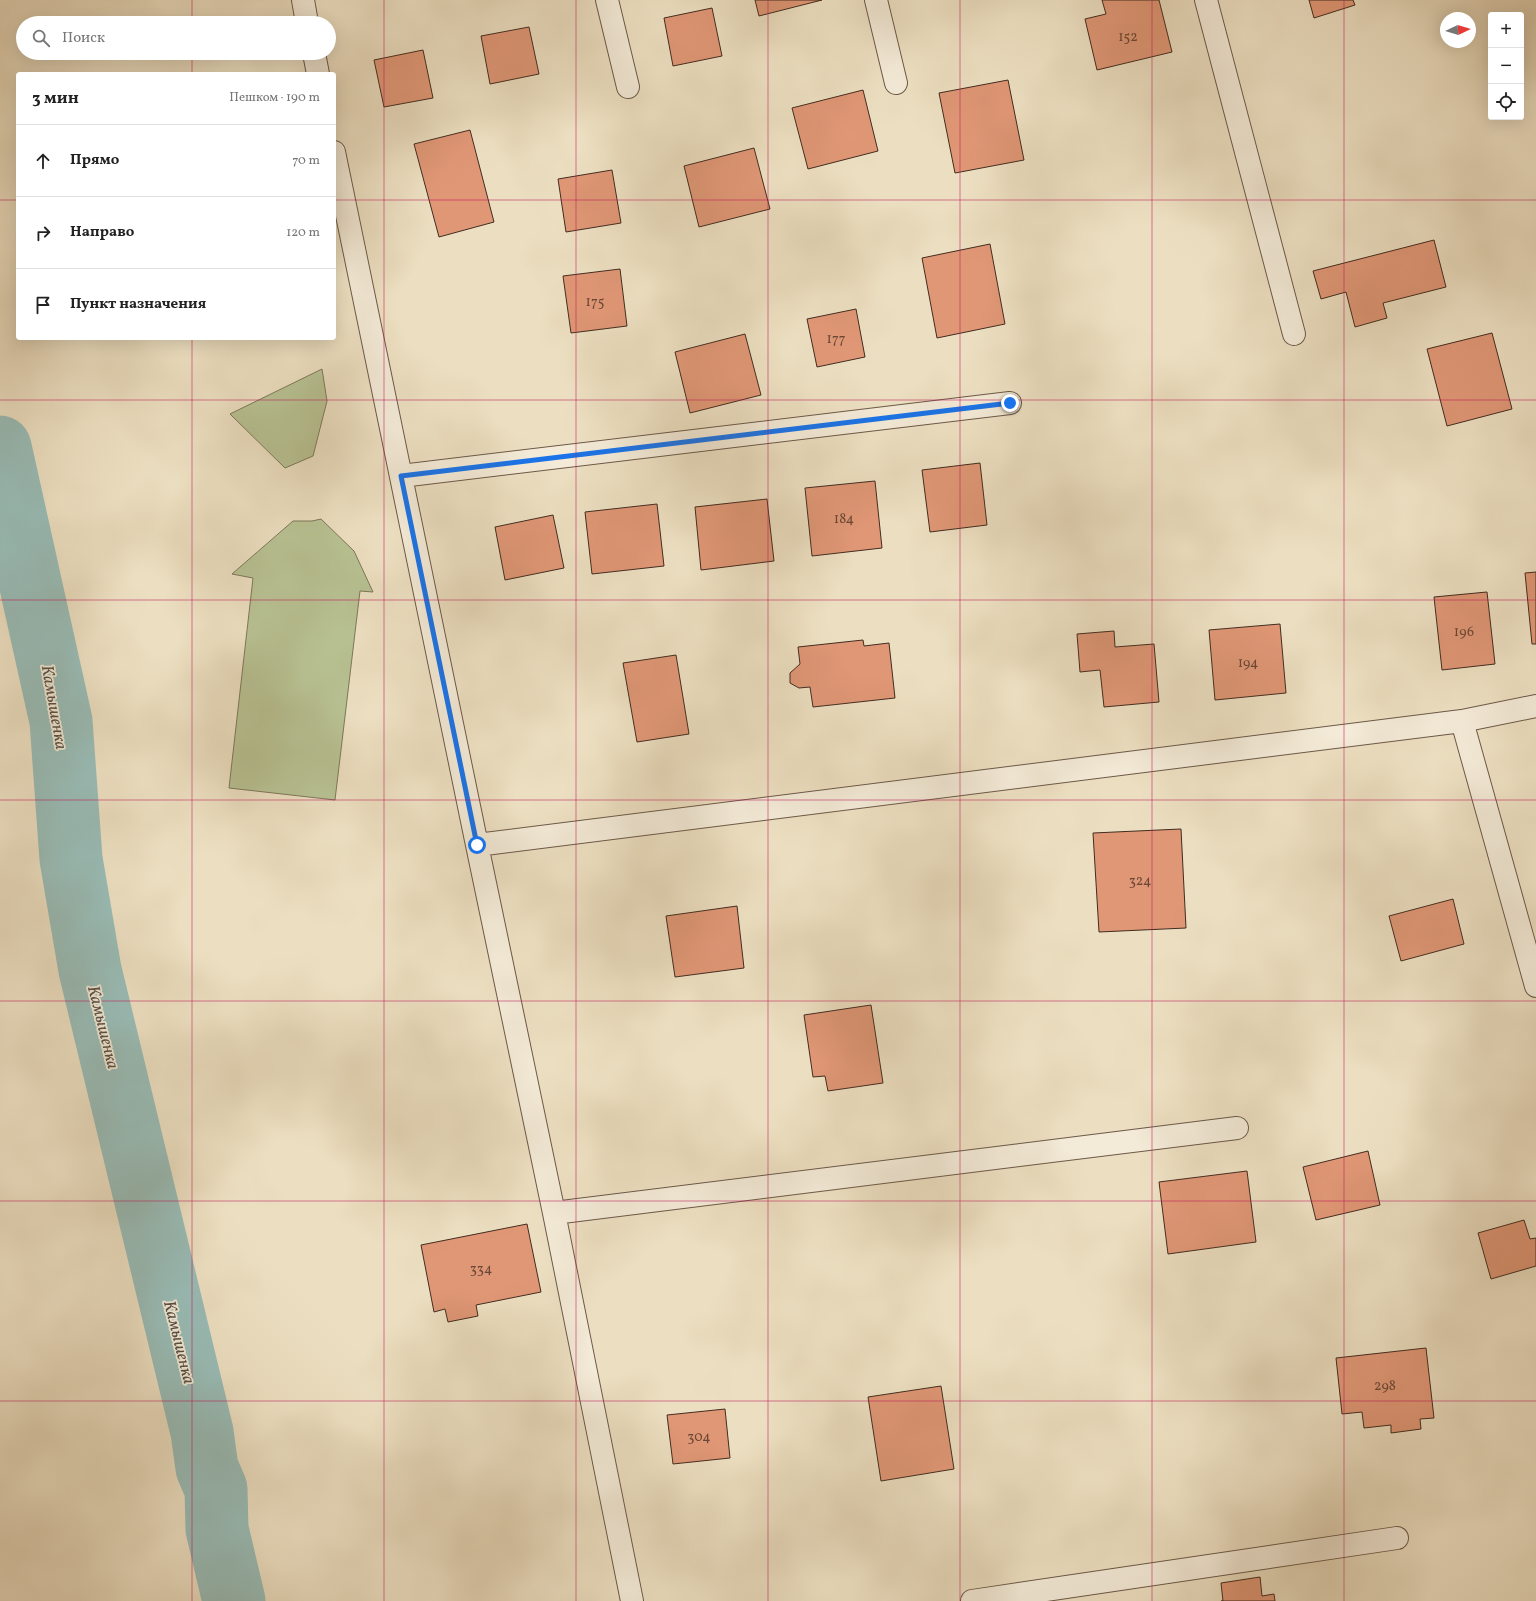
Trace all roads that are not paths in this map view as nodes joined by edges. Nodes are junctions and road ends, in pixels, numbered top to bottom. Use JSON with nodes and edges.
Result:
{"nodes":[{"id":1,"x":303,"y":0,"type":"edge"},
{"id":2,"x":606,"y":0,"type":"edge"},
{"id":3,"x":876,"y":0,"type":"edge"},
{"id":4,"x":1206,"y":0,"type":"edge"},
{"id":5,"x":306,"y":16,"type":"edge"},
{"id":6,"x":315,"y":60,"type":"edge"},
{"id":7,"x":318,"y":72,"type":"edge"},
{"id":8,"x":896,"y":83,"type":"dead end"},
{"id":9,"x":628,"y":87,"type":"dead end"},
{"id":10,"x":336,"y":162,"type":"edge"},
{"id":11,"x":1294,"y":334,"type":"dead end"},
{"id":12,"x":1010,"y":403,"type":"dead end"},
{"id":13,"x":401,"y":476,"type":"junction"},
{"id":14,"x":1536,"y":706,"type":"edge"},
{"id":15,"x":1462,"y":721,"type":"junction"},
{"id":16,"x":477,"y":845,"type":"junction"},
{"id":17,"x":1536,"y":986,"type":"edge"},
{"id":18,"x":1237,"y":1128,"type":"dead end"},
{"id":19,"x":554,"y":1213,"type":"junction"},
{"id":20,"x":1397,"y":1538,"type":"dead end"},
{"id":21,"x":632,"y":1601,"type":"edge"},
{"id":22,"x":972,"y":1601,"type":"edge"}],
"edges":[{"from":1,"to":5,"type":"lane"},
{"from":2,"to":9,"type":"lane"},
{"from":3,"to":8,"type":"lane"},
{"from":4,"to":11,"type":"lane"},
{"from":6,"to":7,"type":"lane"},
{"from":10,"to":13,"type":"lane"},
{"from":12,"to":13,"type":"lane"},
{"from":13,"to":16,"type":"lane"},
{"from":14,"to":15,"type":"lane"},
{"from":15,"to":16,"type":"lane"},
{"from":15,"to":17,"type":"lane"},
{"from":16,"to":19,"type":"lane"},
{"from":18,"to":19,"type":"lane"},
{"from":19,"to":21,"type":"lane"},
{"from":20,"to":22,"type":"lane"}]}
